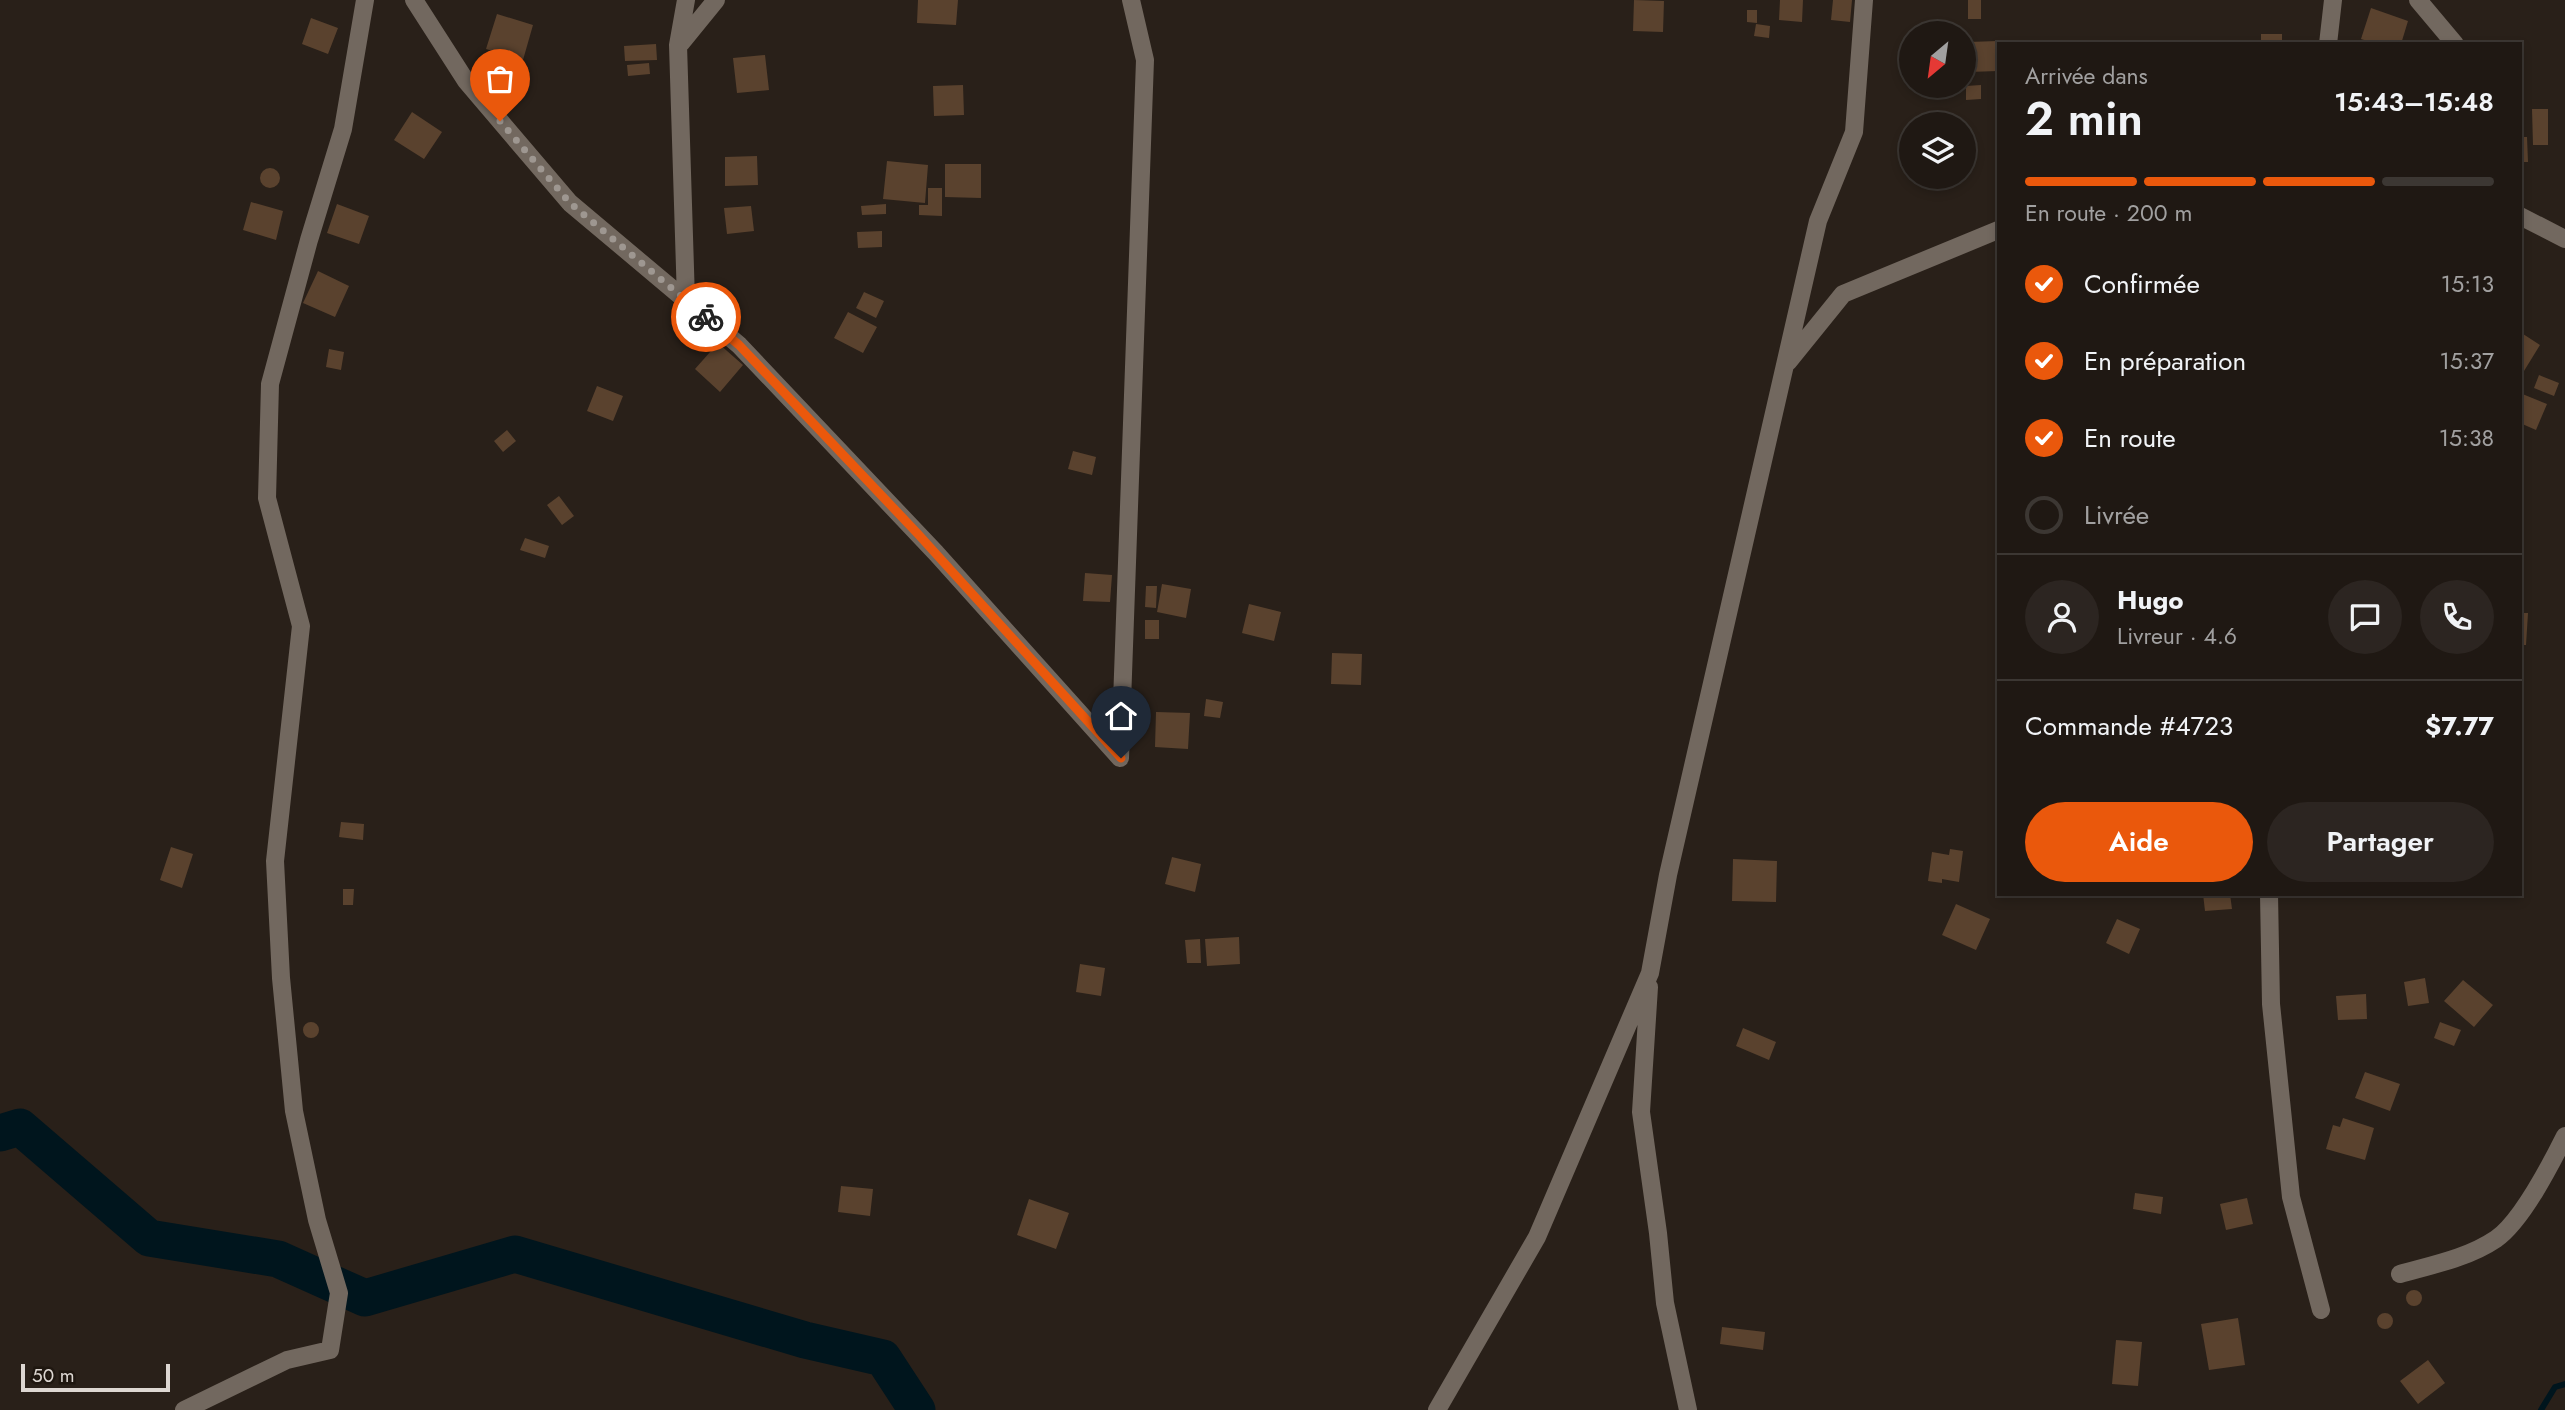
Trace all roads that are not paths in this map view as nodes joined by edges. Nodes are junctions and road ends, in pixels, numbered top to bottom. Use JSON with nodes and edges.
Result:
{"nodes":[{"id":1,"x":365,"y":0,"type":"edge"},
{"id":2,"x":414,"y":0,"type":"edge"},
{"id":3,"x":686,"y":0,"type":"edge"},
{"id":4,"x":716,"y":0,"type":"edge"},
{"id":5,"x":1131,"y":0,"type":"edge"},
{"id":6,"x":1864,"y":0,"type":"edge"},
{"id":7,"x":2333,"y":0,"type":"edge"},
{"id":8,"x":2418,"y":0,"type":"edge"},
{"id":9,"x":2328,"y":42,"type":"edge"},
{"id":10,"x":2453,"y":42,"type":"edge"},
{"id":11,"x":678,"y":45,"type":"junction"},
{"id":12,"x":2522,"y":217,"type":"edge"},
{"id":13,"x":1997,"y":230,"type":"edge"},
{"id":14,"x":2565,"y":239,"type":"edge"},
{"id":15,"x":686,"y":300,"type":"junction"},
{"id":16,"x":1784,"y":366,"type":"junction"},
{"id":17,"x":2269,"y":896,"type":"edge"},
{"id":18,"x":1650,"y":972,"type":"junction"},
{"id":19,"x":2565,"y":1136,"type":"edge"},
{"id":20,"x":2400,"y":1274,"type":"dead end"},
{"id":21,"x":2321,"y":1310,"type":"dead end"},
{"id":22,"x":184,"y":1410,"type":"edge"},
{"id":23,"x":1437,"y":1410,"type":"edge"},
{"id":24,"x":1688,"y":1410,"type":"edge"}],
"edges":[{"from":1,"to":22,"type":"street"},
{"from":2,"to":15,"type":"street"},
{"from":3,"to":11,"type":"street"},
{"from":4,"to":11,"type":"street"},
{"from":5,"to":15,"type":"street"},
{"from":6,"to":16,"type":"street"},
{"from":7,"to":9,"type":"street"},
{"from":8,"to":10,"type":"street"},
{"from":11,"to":15,"type":"street"},
{"from":12,"to":14,"type":"street"},
{"from":13,"to":16,"type":"street"},
{"from":16,"to":18,"type":"street"},
{"from":17,"to":21,"type":"street"},
{"from":18,"to":23,"type":"street"},
{"from":18,"to":24,"type":"street"},
{"from":19,"to":20,"type":"street"}]}
